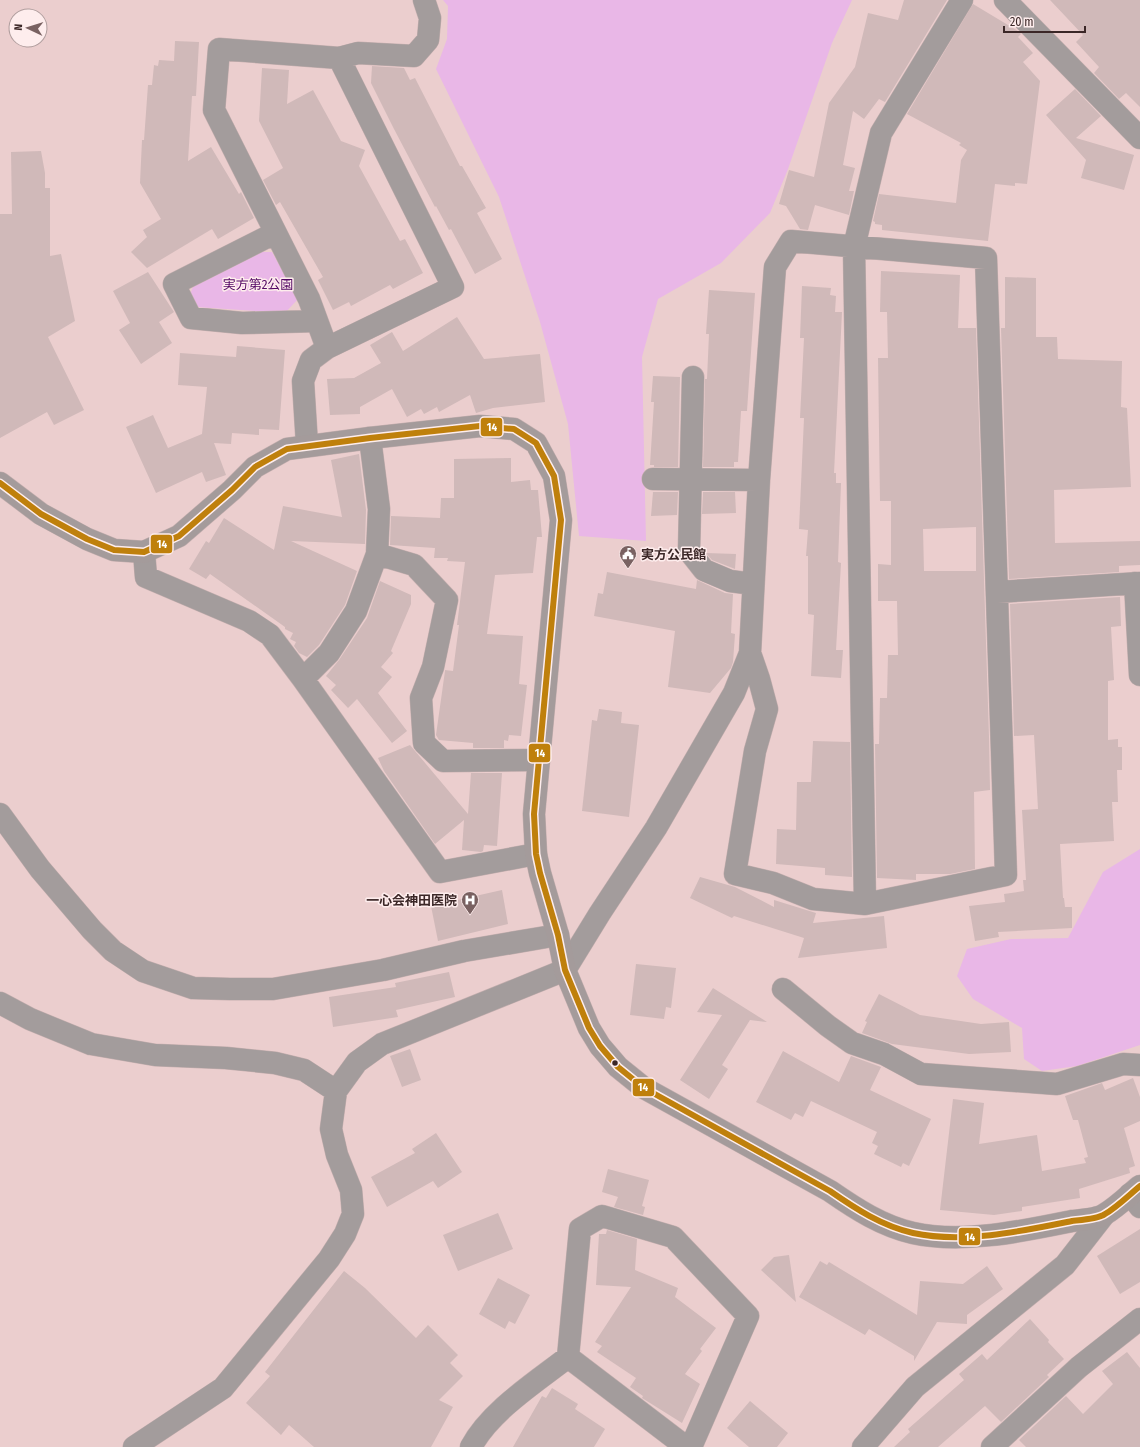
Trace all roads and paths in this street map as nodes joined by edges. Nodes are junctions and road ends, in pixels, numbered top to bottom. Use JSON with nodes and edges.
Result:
{"nodes":[{"id":1,"x":424,"y":0,"type":"edge"},
{"id":2,"x":962,"y":0,"type":"edge"},
{"id":3,"x":1005,"y":0,"type":"edge"},
{"id":4,"x":339,"y":58,"type":"junction"},
{"id":5,"x":1140,"y":138,"type":"edge"},
{"id":6,"x":275,"y":233,"type":"junction"},
{"id":7,"x":854,"y":247,"type":"junction"},
{"id":8,"x":317,"y":321,"type":"junction"},
{"id":9,"x":327,"y":348,"type":"junction"},
{"id":10,"x":693,"y":377,"type":"dead end"},
{"id":11,"x":370,"y":438,"type":"junction"},
{"id":12,"x":307,"y":446,"type":"junction"},
{"id":13,"x":652,"y":478,"type":"dead end"},
{"id":14,"x":690,"y":479,"type":"junction"},
{"id":15,"x":759,"y":480,"type":"junction"},
{"id":16,"x":0,"y":482,"type":"edge"},
{"id":17,"x":144,"y":552,"type":"junction"},
{"id":18,"x":377,"y":554,"type":"junction"},
{"id":19,"x":1138,"y":583,"type":"edge"},
{"id":20,"x":753,"y":584,"type":"junction"},
{"id":21,"x":997,"y":592,"type":"junction"},
{"id":22,"x":750,"y":653,"type":"junction"},
{"id":23,"x":1140,"y":675,"type":"edge"},
{"id":24,"x":303,"y":679,"type":"junction"},
{"id":25,"x":539,"y":760,"type":"junction"},
{"id":26,"x":0,"y":814,"type":"edge"},
{"id":27,"x":536,"y":854,"type":"junction"},
{"id":28,"x":865,"y":904,"type":"junction"},
{"id":29,"x":558,"y":935,"type":"junction"},
{"id":30,"x":565,"y":970,"type":"junction"},
{"id":31,"x":783,"y":989,"type":"dead end"},
{"id":32,"x":0,"y":1003,"type":"edge"},
{"id":33,"x":1140,"y":1065,"type":"edge"},
{"id":34,"x":336,"y":1091,"type":"junction"},
{"id":35,"x":1137,"y":1196,"type":"edge"},
{"id":36,"x":1104,"y":1215,"type":"junction"},
{"id":37,"x":1140,"y":1319,"type":"edge"},
{"id":38,"x":568,"y":1357,"type":"junction"},
{"id":39,"x":867,"y":1446,"type":"edge"},
{"id":40,"x":134,"y":1447,"type":"edge"},
{"id":41,"x":471,"y":1447,"type":"edge"},
{"id":42,"x":686,"y":1447,"type":"edge"},
{"id":43,"x":691,"y":1447,"type":"edge"},
{"id":44,"x":992,"y":1447,"type":"edge"}],
"edges":[{"from":1,"to":4,"type":"street"},
{"from":2,"to":7,"type":"street"},
{"from":3,"to":5,"type":"street"},
{"from":4,"to":6,"type":"street"},
{"from":4,"to":9,"type":"street"},
{"from":6,"to":8,"type":"street"},
{"from":6,"to":8,"type":"street"},
{"from":7,"to":15,"type":"street"},
{"from":7,"to":21,"type":"street"},
{"from":7,"to":28,"type":"street"},
{"from":8,"to":9,"type":"street"},
{"from":9,"to":12,"type":"street"},
{"from":10,"to":14,"type":"street"},
{"from":11,"to":12,"type":"street"},
{"from":11,"to":18,"type":"street"},
{"from":11,"to":25,"type":"street"},
{"from":12,"to":17,"type":"street"},
{"from":13,"to":14,"type":"street"},
{"from":14,"to":15,"type":"street"},
{"from":14,"to":20,"type":"street"},
{"from":15,"to":20,"type":"street"},
{"from":16,"to":17,"type":"street"},
{"from":17,"to":24,"type":"street"},
{"from":18,"to":24,"type":"street"},
{"from":18,"to":25,"type":"street"},
{"from":19,"to":21,"type":"street"},
{"from":19,"to":23,"type":"street"},
{"from":20,"to":22,"type":"street"},
{"from":21,"to":28,"type":"street"},
{"from":22,"to":28,"type":"street"},
{"from":22,"to":30,"type":"street"},
{"from":24,"to":27,"type":"street"},
{"from":25,"to":27,"type":"street"},
{"from":26,"to":29,"type":"street"},
{"from":27,"to":29,"type":"street"},
{"from":29,"to":30,"type":"street"},
{"from":30,"to":34,"type":"street"},
{"from":30,"to":36,"type":"street"},
{"from":31,"to":33,"type":"street"},
{"from":32,"to":34,"type":"street"},
{"from":34,"to":40,"type":"street"},
{"from":35,"to":36,"type":"street"},
{"from":36,"to":39,"type":"street"},
{"from":37,"to":44,"type":"street"},
{"from":38,"to":41,"type":"street"},
{"from":38,"to":42,"type":"street"},
{"from":38,"to":43,"type":"street"}]}
